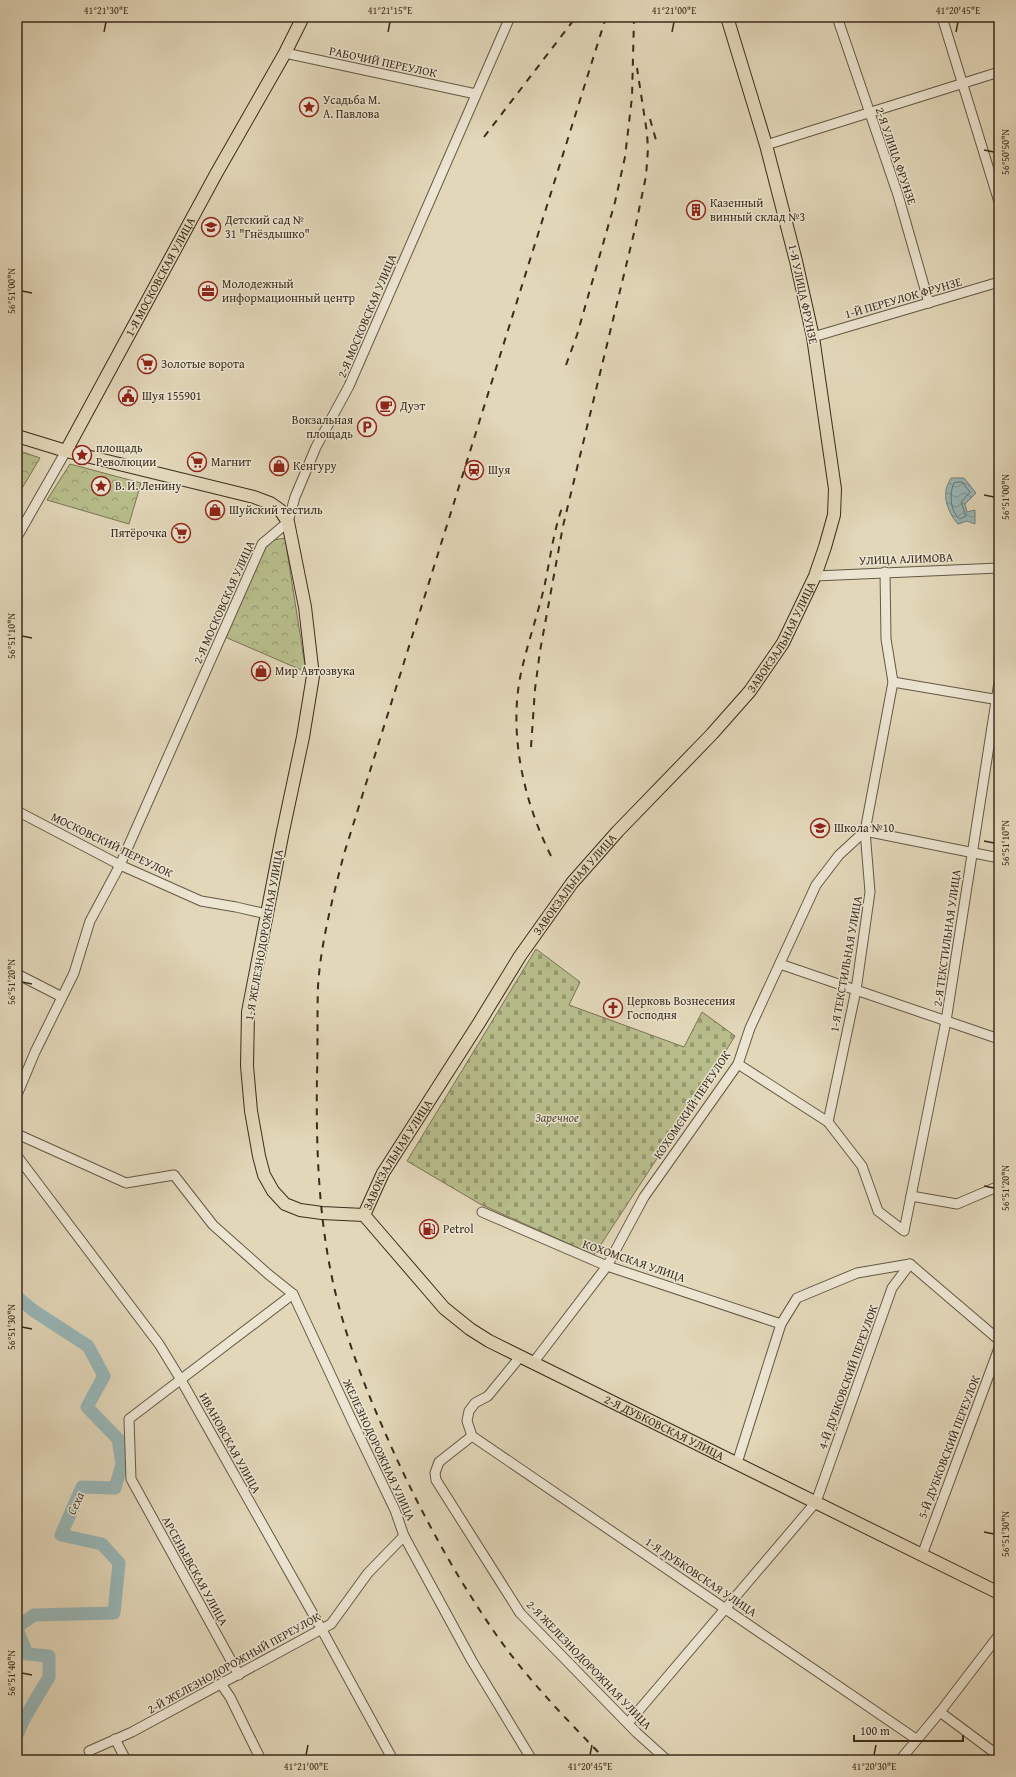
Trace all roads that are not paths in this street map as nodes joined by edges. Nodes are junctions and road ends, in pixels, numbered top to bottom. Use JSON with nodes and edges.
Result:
{"nodes":[{"id":1,"x":303,"y":17,"type":"edge"},
{"id":2,"x":510,"y":17,"type":"edge"},
{"id":3,"x":727,"y":17,"type":"edge"},
{"id":4,"x":838,"y":17,"type":"edge"},
{"id":5,"x":942,"y":17,"type":"edge"},
{"id":6,"x":285,"y":53,"type":"junction"},
{"id":7,"x":999,"y":72,"type":"edge"},
{"id":8,"x":963,"y":84,"type":"junction"},
{"id":9,"x":476,"y":94,"type":"junction"},
{"id":10,"x":869,"y":112,"type":"junction"},
{"id":11,"x":766,"y":145,"type":"junction"},
{"id":12,"x":999,"y":202,"type":"edge"},
{"id":13,"x":999,"y":282,"type":"edge"},
{"id":14,"x":929,"y":303,"type":"junction"},
{"id":15,"x":813,"y":337,"type":"junction"},
{"id":16,"x":17,"y":436,"type":"edge"},
{"id":17,"x":66,"y":451,"type":"junction"},
{"id":18,"x":288,"y":522,"type":"junction"},
{"id":19,"x":17,"y":537,"type":"edge"},
{"id":20,"x":999,"y":568,"type":"edge"},
{"id":21,"x":885,"y":572,"type":"junction"},
{"id":22,"x":815,"y":576,"type":"junction"},
{"id":23,"x":893,"y":682,"type":"junction"},
{"id":24,"x":999,"y":682,"type":"edge"},
{"id":25,"x":998,"y":699,"type":"edge"},
{"id":26,"x":17,"y":811,"type":"edge"},
{"id":27,"x":864,"y":831,"type":"junction"},
{"id":28,"x":971,"y":854,"type":"junction"},
{"id":29,"x":999,"y":858,"type":"edge"},
{"id":30,"x":120,"y":866,"type":"junction"},
{"id":31,"x":267,"y":914,"type":"junction"},
{"id":32,"x":780,"y":964,"type":"junction"},
{"id":33,"x":17,"y":974,"type":"edge"},
{"id":34,"x":856,"y":990,"type":"junction"},
{"id":35,"x":62,"y":997,"type":"junction"},
{"id":36,"x":946,"y":1021,"type":"junction"},
{"id":37,"x":999,"y":1039,"type":"edge"},
{"id":38,"x":738,"y":1064,"type":"junction"},
{"id":39,"x":17,"y":1095,"type":"edge"},
{"id":40,"x":828,"y":1122,"type":"junction"},
{"id":41,"x":17,"y":1134,"type":"edge"},
{"id":42,"x":17,"y":1156,"type":"edge"},
{"id":43,"x":999,"y":1186,"type":"edge"},
{"id":44,"x":911,"y":1196,"type":"junction"},
{"id":45,"x":482,"y":1212,"type":"dead end"},
{"id":46,"x":364,"y":1215,"type":"junction"},
{"id":47,"x":910,"y":1264,"type":"junction"},
{"id":48,"x":607,"y":1266,"type":"junction"},
{"id":49,"x":293,"y":1294,"type":"junction"},
{"id":50,"x":781,"y":1324,"type":"junction"},
{"id":51,"x":999,"y":1340,"type":"edge"},
{"id":52,"x":999,"y":1348,"type":"edge"},
{"id":53,"x":520,"y":1357,"type":"junction"},
{"id":54,"x":533,"y":1363,"type":"junction"},
{"id":55,"x":181,"y":1380,"type":"junction"},
{"id":56,"x":472,"y":1436,"type":"junction"},
{"id":57,"x":737,"y":1463,"type":"junction"},
{"id":58,"x":816,"y":1502,"type":"junction"},
{"id":59,"x":404,"y":1536,"type":"junction"},
{"id":60,"x":922,"y":1555,"type":"junction"},
{"id":61,"x":999,"y":1593,"type":"edge"},
{"id":62,"x":725,"y":1608,"type":"junction"},
{"id":63,"x":322,"y":1630,"type":"junction"},
{"id":64,"x":999,"y":1635,"type":"edge"},
{"id":65,"x":239,"y":1675,"type":"junction"},
{"id":66,"x":221,"y":1684,"type":"junction"},
{"id":67,"x":940,"y":1712,"type":"junction"},
{"id":68,"x":628,"y":1723,"type":"junction"},
{"id":69,"x":115,"y":1739,"type":"junction"},
{"id":70,"x":916,"y":1739,"type":"junction"},
{"id":71,"x":89,"y":1751,"type":"dead end"},
{"id":72,"x":999,"y":1756,"type":"edge"},
{"id":73,"x":126,"y":1760,"type":"edge"},
{"id":74,"x":261,"y":1760,"type":"edge"},
{"id":75,"x":393,"y":1760,"type":"edge"},
{"id":76,"x":532,"y":1760,"type":"edge"},
{"id":77,"x":667,"y":1760,"type":"edge"},
{"id":78,"x":900,"y":1760,"type":"edge"}],
"edges":[{"from":1,"to":6,"type":"main road","name":"1-Я МОСКОВСКАЯ УЛИЦА"},
{"from":2,"to":9,"type":"street","name":"2-Я МОСКОВСКАЯ УЛИЦА"},
{"from":3,"to":11,"type":"main road","name":"1-Я УЛИЦА ФРУНЗЕ"},
{"from":4,"to":10,"type":"street","name":"2-Я УЛИЦА ФРУНЗЕ"},
{"from":5,"to":8,"type":"street"},
{"from":6,"to":9,"type":"street","name":"РАБОЧИЙ ПЕРЕУЛОК"},
{"from":6,"to":17,"type":"main road","name":"1-Я МОСКОВСКАЯ УЛИЦА"},
{"from":7,"to":8,"type":"street"},
{"from":8,"to":10,"type":"street"},
{"from":8,"to":12,"type":"street"},
{"from":9,"to":18,"type":"street","name":"2-Я МОСКОВСКАЯ УЛИЦА"},
{"from":10,"to":11,"type":"street"},
{"from":10,"to":14,"type":"street","name":"2-Я УЛИЦА ФРУНЗЕ"},
{"from":11,"to":15,"type":"main road","name":"1-Я УЛИЦА ФРУНЗЕ"},
{"from":13,"to":14,"type":"street","name":"1-Й ПЕРЕУЛОК ФРУНЗЕ"},
{"from":14,"to":15,"type":"street","name":"1-Й ПЕРЕУЛОК ФРУНЗЕ"},
{"from":15,"to":22,"type":"main road","name":"1-Я УЛИЦА ФРУНЗЕ"},
{"from":16,"to":17,"type":"main road"},
{"from":17,"to":18,"type":"main road"},
{"from":17,"to":19,"type":"street","name":"1-Я МОСКОВСКАЯ УЛИЦА"},
{"from":18,"to":30,"type":"street","name":"2-Я МОСКОВСКАЯ УЛИЦА"},
{"from":18,"to":31,"type":"main road","name":"1-Я ЖЕЛЕЗНОДОРОЖНАЯ УЛИЦА"},
{"from":20,"to":21,"type":"street","name":"УЛИЦА АЛИМОВА"},
{"from":21,"to":22,"type":"street","name":"УЛИЦА АЛИМОВА"},
{"from":21,"to":23,"type":"street","name":"1-Я ТЕКСТИЛЬНАЯ УЛИЦА"},
{"from":22,"to":46,"type":"main road","name":"ЗАВОКЗАЛЬНАЯ УЛИЦА"},
{"from":23,"to":25,"type":"street"},
{"from":23,"to":27,"type":"street","name":"1-Я ТЕКСТИЛЬНАЯ УЛИЦА"},
{"from":24,"to":25,"type":"street","name":"2-Я ТЕКСТИЛЬНАЯ УЛИЦА"},
{"from":25,"to":28,"type":"street","name":"2-Я ТЕКСТИЛЬНАЯ УЛИЦА"},
{"from":26,"to":30,"type":"street","name":"МОСКОВСКИЙ ПЕРЕУЛОК"},
{"from":27,"to":28,"type":"street"},
{"from":27,"to":32,"type":"street","name":"КОХОМСКИЙ ПЕРЕУЛОК"},
{"from":27,"to":34,"type":"street","name":"1-Я ТЕКСТИЛЬНАЯ УЛИЦА"},
{"from":28,"to":29,"type":"street"},
{"from":28,"to":36,"type":"street","name":"2-Я ТЕКСТИЛЬНАЯ УЛИЦА"},
{"from":30,"to":31,"type":"street","name":"МОСКОВСКИЙ ПЕРЕУЛОК"},
{"from":30,"to":35,"type":"street","name":"2-Я МОСКОВСКАЯ УЛИЦА"},
{"from":31,"to":46,"type":"main road","name":"1-Я ЖЕЛЕЗНОДОРОЖНАЯ УЛИЦА"},
{"from":32,"to":34,"type":"street"},
{"from":32,"to":38,"type":"street","name":"КОХОМСКИЙ ПЕРЕУЛОК"},
{"from":33,"to":35,"type":"street"},
{"from":34,"to":36,"type":"street"},
{"from":34,"to":40,"type":"street","name":"1-Я ТЕКСТИЛЬНАЯ УЛИЦА"},
{"from":35,"to":39,"type":"street","name":"2-Я МОСКОВСКАЯ УЛИЦА"},
{"from":36,"to":37,"type":"street"},
{"from":36,"to":44,"type":"street","name":"2-Я ТЕКСТИЛЬНАЯ УЛИЦА"},
{"from":38,"to":40,"type":"street"},
{"from":38,"to":48,"type":"street","name":"КОХОМСКИЙ ПЕРЕУЛОК"},
{"from":40,"to":44,"type":"street","name":"2-Я ТЕКСТИЛЬНАЯ УЛИЦА"},
{"from":41,"to":49,"type":"street","name":"ЖЕЛЕЗНОДОРОЖНАЯ УЛИЦА"},
{"from":42,"to":55,"type":"street","name":"ИВАНОВСКАЯ УЛИЦА"},
{"from":43,"to":44,"type":"street"},
{"from":45,"to":48,"type":"street","name":"КОХОМСКАЯ УЛИЦА"},
{"from":46,"to":53,"type":"main road","name":"2-Я ДУБКОВСКАЯ УЛИЦА"},
{"from":47,"to":50,"type":"street"},
{"from":47,"to":51,"type":"street"},
{"from":47,"to":58,"type":"street","name":"4-Й ДУБКОВСКИЙ ПЕРЕУЛОК"},
{"from":48,"to":50,"type":"street","name":"КОХОМСКАЯ УЛИЦА"},
{"from":48,"to":54,"type":"street","name":"КОХОМСКИЙ ПЕРЕУЛОК"},
{"from":49,"to":55,"type":"street"},
{"from":49,"to":59,"type":"street","name":"ЖЕЛЕЗНОДОРОЖНАЯ УЛИЦА"},
{"from":50,"to":57,"type":"street"},
{"from":52,"to":60,"type":"street","name":"5-Й ДУБКОВСКИЙ ПЕРЕУЛОК"},
{"from":53,"to":54,"type":"main road","name":"2-Я ДУБКОВСКАЯ УЛИЦА"},
{"from":53,"to":56,"type":"street"},
{"from":54,"to":57,"type":"main road","name":"2-Я ДУБКОВСКАЯ УЛИЦА"},
{"from":55,"to":63,"type":"street","name":"ИВАНОВСКАЯ УЛИЦА"},
{"from":55,"to":65,"type":"street","name":"АРСЕНЬЕВСКАЯ УЛИЦА"},
{"from":56,"to":62,"type":"street","name":"1-Я ДУБКОВСКАЯ УЛИЦА"},
{"from":56,"to":68,"type":"street","name":"2-Я ЖЕЛЕЗНОДОРОЖНАЯ УЛИЦА"},
{"from":57,"to":58,"type":"main road","name":"2-Я ДУБКОВСКАЯ УЛИЦА"},
{"from":58,"to":60,"type":"main road","name":"2-Я ДУБКОВСКАЯ УЛИЦА"},
{"from":58,"to":62,"type":"street"},
{"from":59,"to":63,"type":"street","name":"2-Й ЖЕЛЕЗНОДОРОЖНЫЙ ПЕРЕУЛОК"},
{"from":59,"to":76,"type":"street","name":"ЖЕЛЕЗНОДОРОЖНАЯ УЛИЦА"},
{"from":60,"to":61,"type":"main road","name":"2-Я ДУБКОВСКАЯ УЛИЦА"},
{"from":62,"to":68,"type":"street"},
{"from":62,"to":70,"type":"street","name":"1-Я ДУБКОВСКАЯ УЛИЦА"},
{"from":63,"to":65,"type":"street","name":"2-Й ЖЕЛЕЗНОДОРОЖНЫЙ ПЕРЕУЛОК"},
{"from":63,"to":75,"type":"street","name":"ИВАНОВСКАЯ УЛИЦА"},
{"from":64,"to":67,"type":"street"},
{"from":65,"to":66,"type":"street","name":"2-Й ЖЕЛЕЗНОДОРОЖНЫЙ ПЕРЕУЛОК"},
{"from":66,"to":69,"type":"street","name":"2-Й ЖЕЛЕЗНОДОРОЖНЫЙ ПЕРЕУЛОК"},
{"from":66,"to":74,"type":"street"},
{"from":67,"to":70,"type":"street"},
{"from":67,"to":72,"type":"street"},
{"from":68,"to":77,"type":"street","name":"2-Я ЖЕЛЕЗНОДОРОЖНАЯ УЛИЦА"},
{"from":69,"to":71,"type":"street","name":"2-Й ЖЕЛЕЗНОДОРОЖНЫЙ ПЕРЕУЛОК"},
{"from":69,"to":73,"type":"street"},
{"from":70,"to":78,"type":"street"}]}
